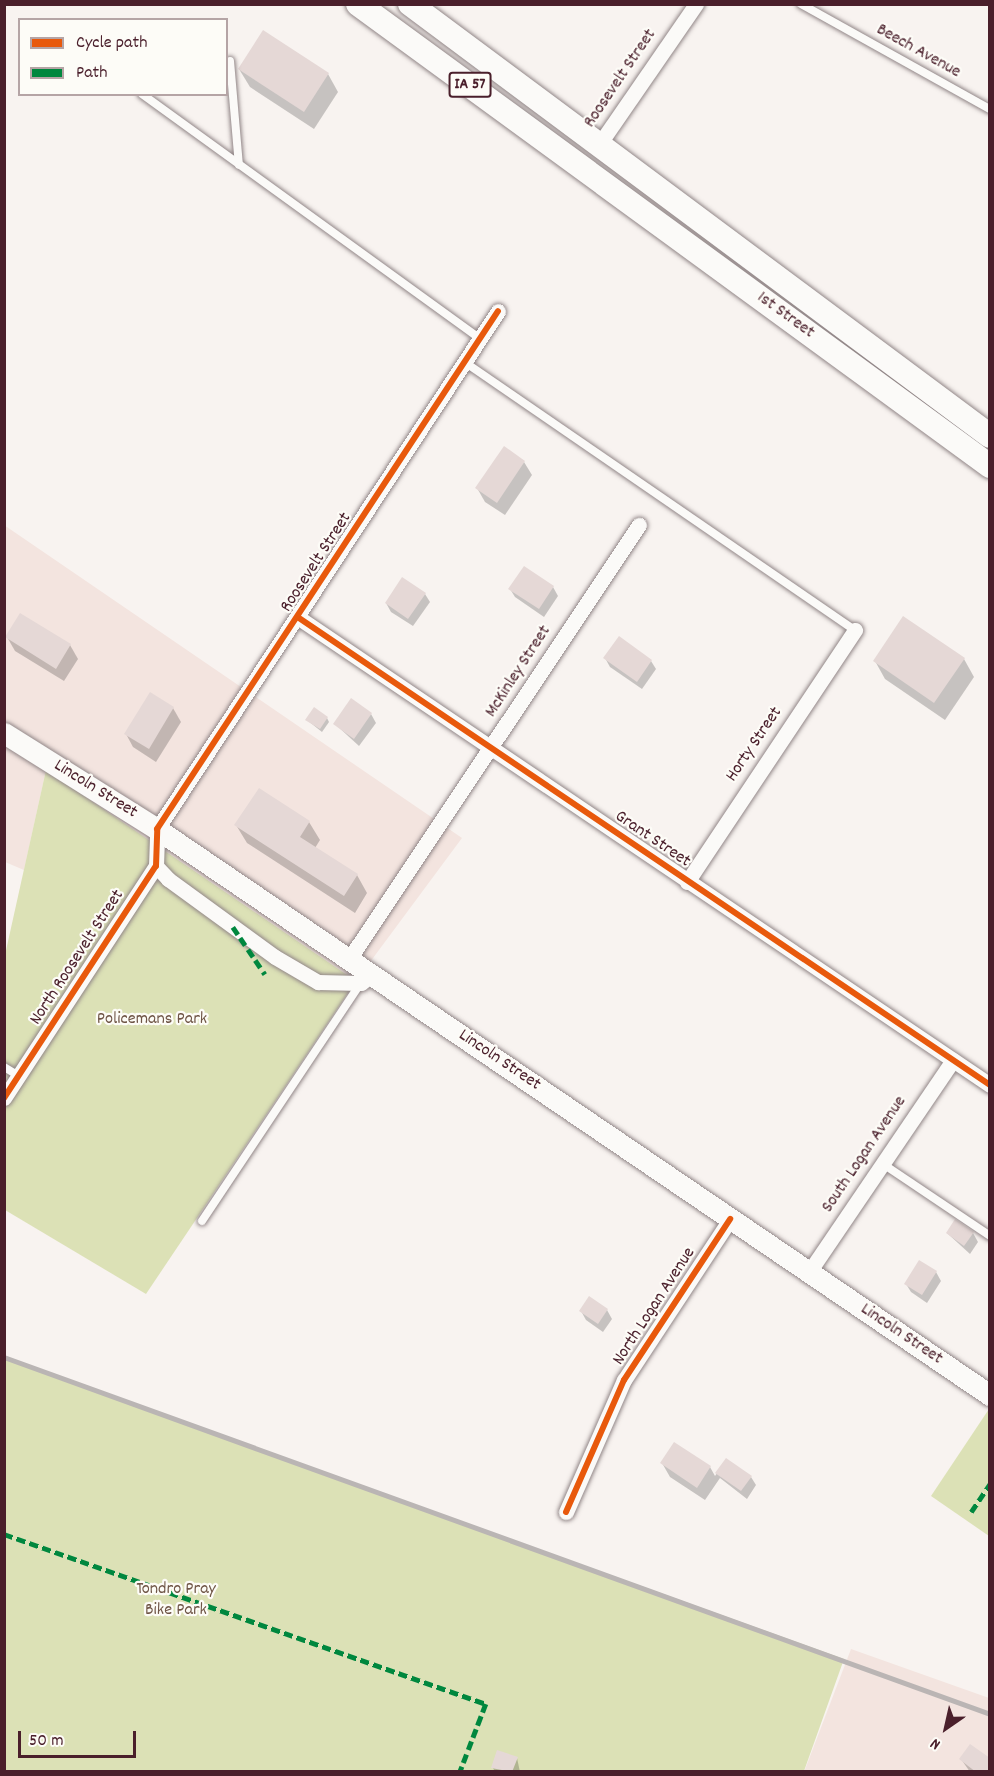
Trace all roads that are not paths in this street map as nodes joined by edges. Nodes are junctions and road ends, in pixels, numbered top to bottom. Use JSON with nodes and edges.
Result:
{"nodes":[{"id":1,"x":358,"y":4,"type":"edge"},
{"id":2,"x":410,"y":4,"type":"edge"},
{"id":3,"x":696,"y":4,"type":"edge"},
{"id":4,"x":801,"y":4,"type":"edge"},
{"id":5,"x":230,"y":61,"type":"dead end"},
{"id":6,"x":145,"y":96,"type":"edge"},
{"id":7,"x":990,"y":109,"type":"edge"},
{"id":8,"x":598,"y":146,"type":"junction"},
{"id":9,"x":239,"y":165,"type":"junction"},
{"id":10,"x":498,"y":311,"type":"dead end"},
{"id":11,"x":480,"y":339,"type":"junction"},
{"id":12,"x":466,"y":363,"type":"junction"},
{"id":13,"x":990,"y":436,"type":"edge"},
{"id":14,"x":990,"y":466,"type":"edge"},
{"id":15,"x":639,"y":525,"type":"dead end"},
{"id":16,"x":299,"y":618,"type":"junction"},
{"id":17,"x":855,"y":630,"type":"joint"},
{"id":18,"x":4,"y":733,"type":"edge"},
{"id":19,"x":491,"y":751,"type":"junction"},
{"id":20,"x":157,"y":829,"type":"junction"},
{"id":21,"x":156,"y":866,"type":"junction"},
{"id":22,"x":687,"y":882,"type":"junction"},
{"id":23,"x":349,"y":959,"type":"junction"},
{"id":24,"x":366,"y":979,"type":"junction"},
{"id":25,"x":953,"y":1060,"type":"junction"},
{"id":26,"x":4,"y":1067,"type":"edge"},
{"id":27,"x":19,"y":1076,"type":"junction"},
{"id":28,"x":990,"y":1085,"type":"edge"},
{"id":29,"x":4,"y":1098,"type":"edge"},
{"id":30,"x":883,"y":1164,"type":"junction"},
{"id":31,"x":730,"y":1219,"type":"junction"},
{"id":32,"x":202,"y":1221,"type":"dead end"},
{"id":33,"x":990,"y":1236,"type":"edge"},
{"id":34,"x":809,"y":1272,"type":"junction"},
{"id":35,"x":990,"y":1395,"type":"edge"},
{"id":36,"x":566,"y":1512,"type":"dead end"}],
"edges":[{"from":1,"to":14,"type":"main road","name":"1st Street","number":"IA 57"},
{"from":2,"to":8,"type":"main road","number":"IA 57"},
{"from":3,"to":8,"type":"street","name":"Roosevelt Street"},
{"from":4,"to":7,"type":"lane","name":"Beech Avenue"},
{"from":5,"to":9,"type":"lane"},
{"from":6,"to":9,"type":"lane"},
{"from":8,"to":13,"type":"main road","name":"1st Street"},
{"from":9,"to":11,"type":"lane"},
{"from":10,"to":11,"type":"street","name":"Roosevelt Street"},
{"from":11,"to":12,"type":"street","name":"Roosevelt Street"},
{"from":12,"to":16,"type":"street","name":"Roosevelt Street"},
{"from":12,"to":17,"type":"lane"},
{"from":15,"to":19,"type":"street","name":"McKinley Street"},
{"from":16,"to":19,"type":"street","name":"Grant Street"},
{"from":16,"to":20,"type":"street","name":"Roosevelt Street"},
{"from":17,"to":22,"type":"street","name":"Horty Street"},
{"from":18,"to":20,"type":"main road","name":"Lincoln Street"},
{"from":19,"to":22,"type":"street","name":"Grant Street"},
{"from":19,"to":23,"type":"street","name":"McKinley Street"},
{"from":20,"to":21,"type":"street"},
{"from":20,"to":23,"type":"main road","name":"Lincoln Street"},
{"from":21,"to":24,"type":"street"},
{"from":21,"to":27,"type":"street","name":"North Roosevelt Street"},
{"from":22,"to":25,"type":"street","name":"Grant Street"},
{"from":23,"to":24,"type":"main road","name":"Lincoln Street"},
{"from":24,"to":31,"type":"main road","name":"Lincoln Street"},
{"from":24,"to":32,"type":"lane"},
{"from":25,"to":28,"type":"street","name":"Grant Street"},
{"from":25,"to":30,"type":"street","name":"South Logan Avenue"},
{"from":26,"to":27,"type":"lane"},
{"from":27,"to":29,"type":"street","name":"North Roosevelt Street"},
{"from":30,"to":33,"type":"lane"},
{"from":30,"to":34,"type":"street","name":"South Logan Avenue"},
{"from":31,"to":34,"type":"main road","name":"Lincoln Street"},
{"from":31,"to":36,"type":"street","name":"North Logan Avenue"},
{"from":34,"to":35,"type":"main road","name":"Lincoln Street"}]}
